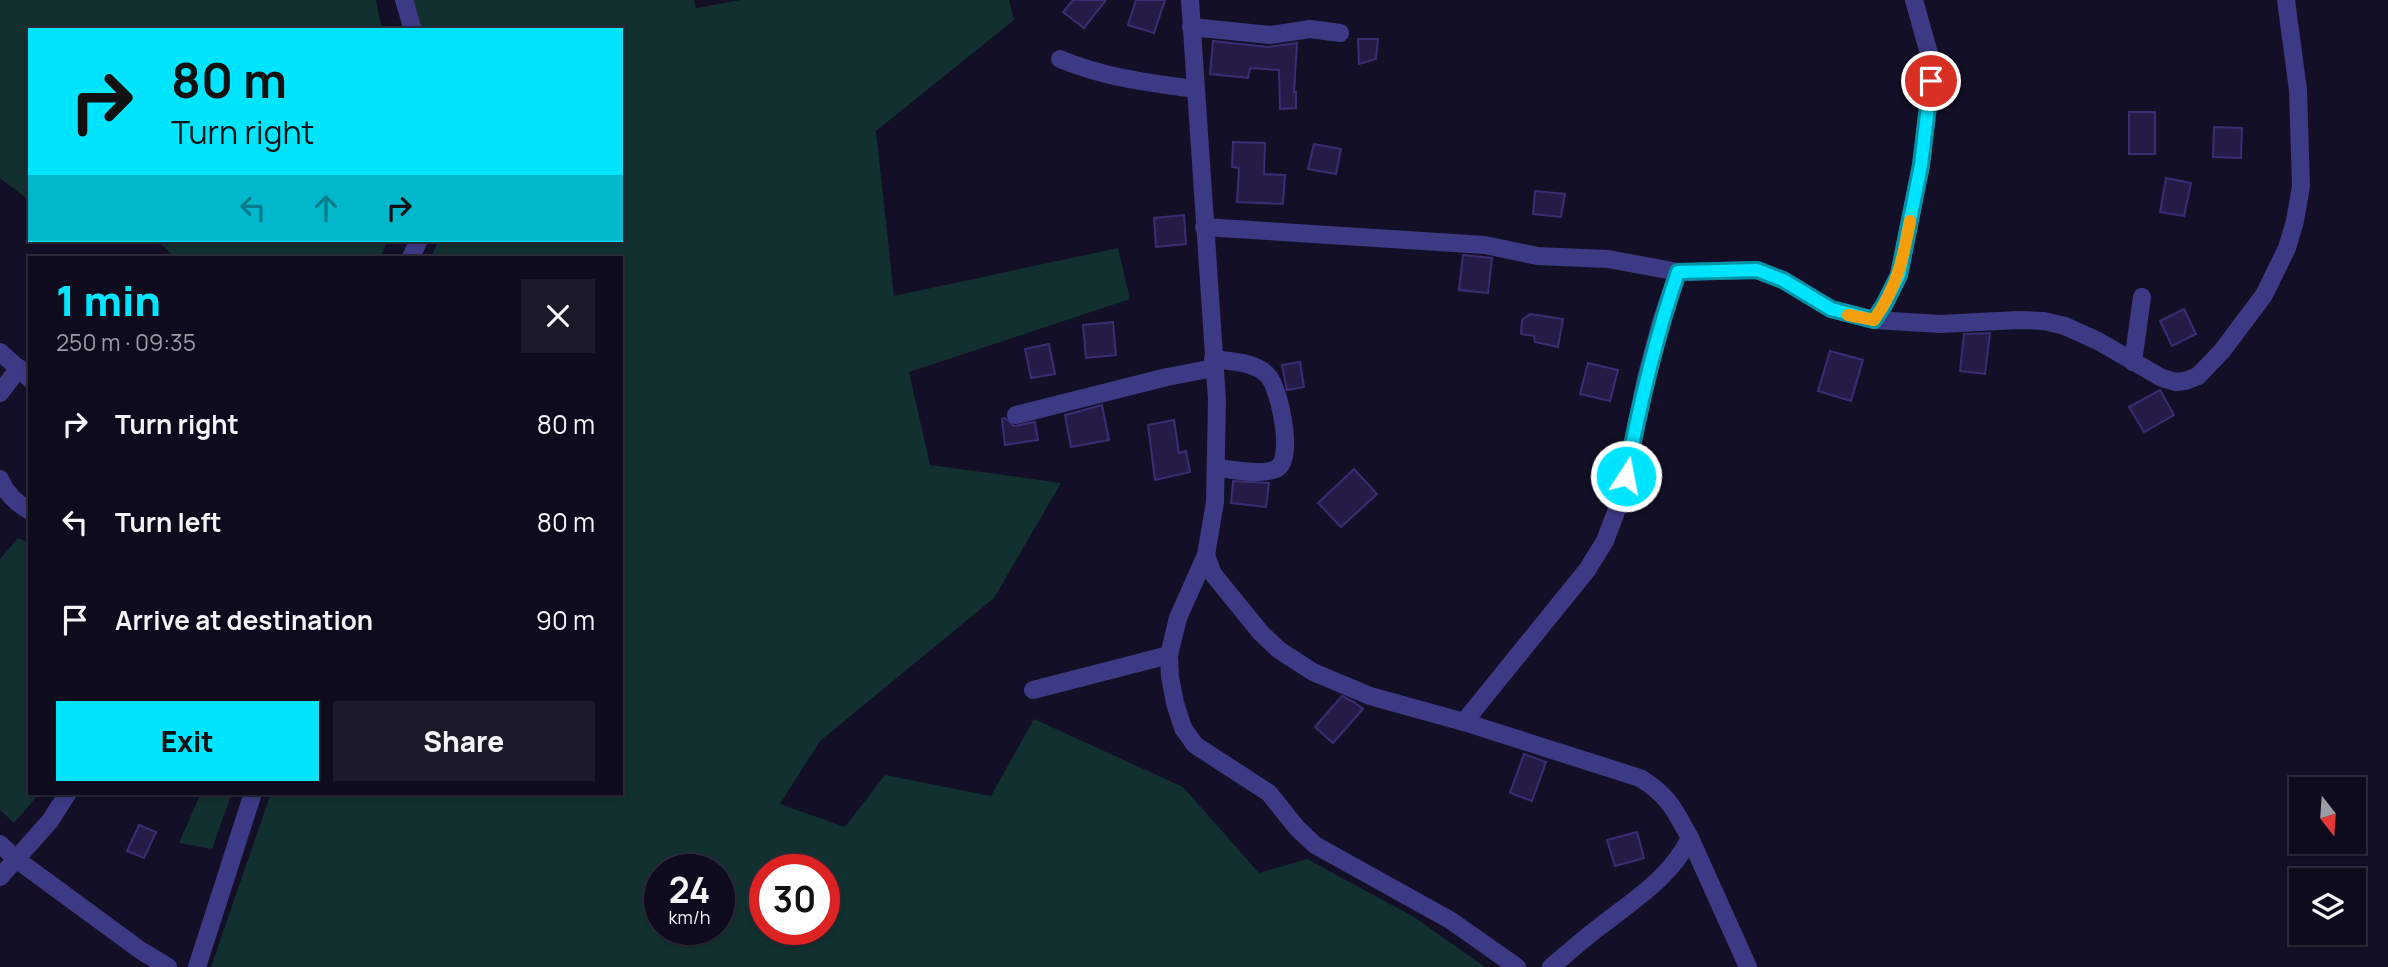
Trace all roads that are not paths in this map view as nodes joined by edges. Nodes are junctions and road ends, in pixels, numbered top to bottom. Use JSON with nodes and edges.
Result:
{"nodes":[{"id":1,"x":404,"y":0,"type":"edge"},
{"id":2,"x":1190,"y":0,"type":"edge"},
{"id":3,"x":1914,"y":0,"type":"edge"},
{"id":4,"x":2286,"y":0,"type":"edge"},
{"id":5,"x":1191,"y":27,"type":"junction"},
{"id":6,"x":411,"y":28,"type":"edge"},
{"id":7,"x":1340,"y":33,"type":"dead end"},
{"id":8,"x":1060,"y":59,"type":"dead end"},
{"id":9,"x":1194,"y":89,"type":"junction"},
{"id":10,"x":1204,"y":227,"type":"junction"},
{"id":11,"x":1678,"y":272,"type":"junction"},
{"id":12,"x":2142,"y":297,"type":"dead end"},
{"id":13,"x":1874,"y":320,"type":"junction"},
{"id":14,"x":0,"y":352,"type":"edge"},
{"id":15,"x":2133,"y":362,"type":"junction"},
{"id":16,"x":1214,"y":364,"type":"junction"},
{"id":17,"x":24,"y":373,"type":"edge"},
{"id":18,"x":0,"y":393,"type":"edge"},
{"id":19,"x":1016,"y":415,"type":"dead end"},
{"id":20,"x":1216,"y":468,"type":"junction"},
{"id":21,"x":0,"y":479,"type":"edge"},
{"id":22,"x":28,"y":510,"type":"edge"},
{"id":23,"x":1206,"y":555,"type":"junction"},
{"id":24,"x":1169,"y":655,"type":"junction"},
{"id":25,"x":1033,"y":690,"type":"dead end"},
{"id":26,"x":1464,"y":722,"type":"junction"},
{"id":27,"x":67,"y":795,"type":"edge"},
{"id":28,"x":252,"y":795,"type":"edge"},
{"id":29,"x":1690,"y":838,"type":"junction"},
{"id":30,"x":0,"y":844,"type":"edge"},
{"id":31,"x":16,"y":859,"type":"junction"},
{"id":32,"x":0,"y":877,"type":"edge"},
{"id":33,"x":168,"y":967,"type":"edge"},
{"id":34,"x":197,"y":967,"type":"edge"},
{"id":35,"x":1517,"y":967,"type":"edge"},
{"id":36,"x":1551,"y":967,"type":"edge"},
{"id":37,"x":1748,"y":967,"type":"edge"}],
"edges":[{"from":1,"to":6,"type":"street"},
{"from":2,"to":5,"type":"street"},
{"from":3,"to":13,"type":"street"},
{"from":4,"to":15,"type":"street"},
{"from":5,"to":7,"type":"street"},
{"from":5,"to":9,"type":"street"},
{"from":8,"to":9,"type":"street"},
{"from":9,"to":10,"type":"street"},
{"from":10,"to":11,"type":"street"},
{"from":10,"to":16,"type":"street"},
{"from":11,"to":13,"type":"street"},
{"from":11,"to":26,"type":"street"},
{"from":12,"to":15,"type":"street"},
{"from":13,"to":15,"type":"street"},
{"from":14,"to":17,"type":"street"},
{"from":16,"to":19,"type":"street"},
{"from":16,"to":20,"type":"street"},
{"from":16,"to":20,"type":"street"},
{"from":17,"to":18,"type":"street"},
{"from":20,"to":23,"type":"street"},
{"from":21,"to":22,"type":"street"},
{"from":23,"to":24,"type":"street"},
{"from":23,"to":26,"type":"street"},
{"from":24,"to":25,"type":"street"},
{"from":24,"to":35,"type":"street"},
{"from":26,"to":29,"type":"street"},
{"from":27,"to":31,"type":"street"},
{"from":28,"to":34,"type":"street"},
{"from":29,"to":36,"type":"street"},
{"from":29,"to":37,"type":"street"},
{"from":30,"to":31,"type":"street"},
{"from":31,"to":32,"type":"street"},
{"from":31,"to":33,"type":"street"}]}
